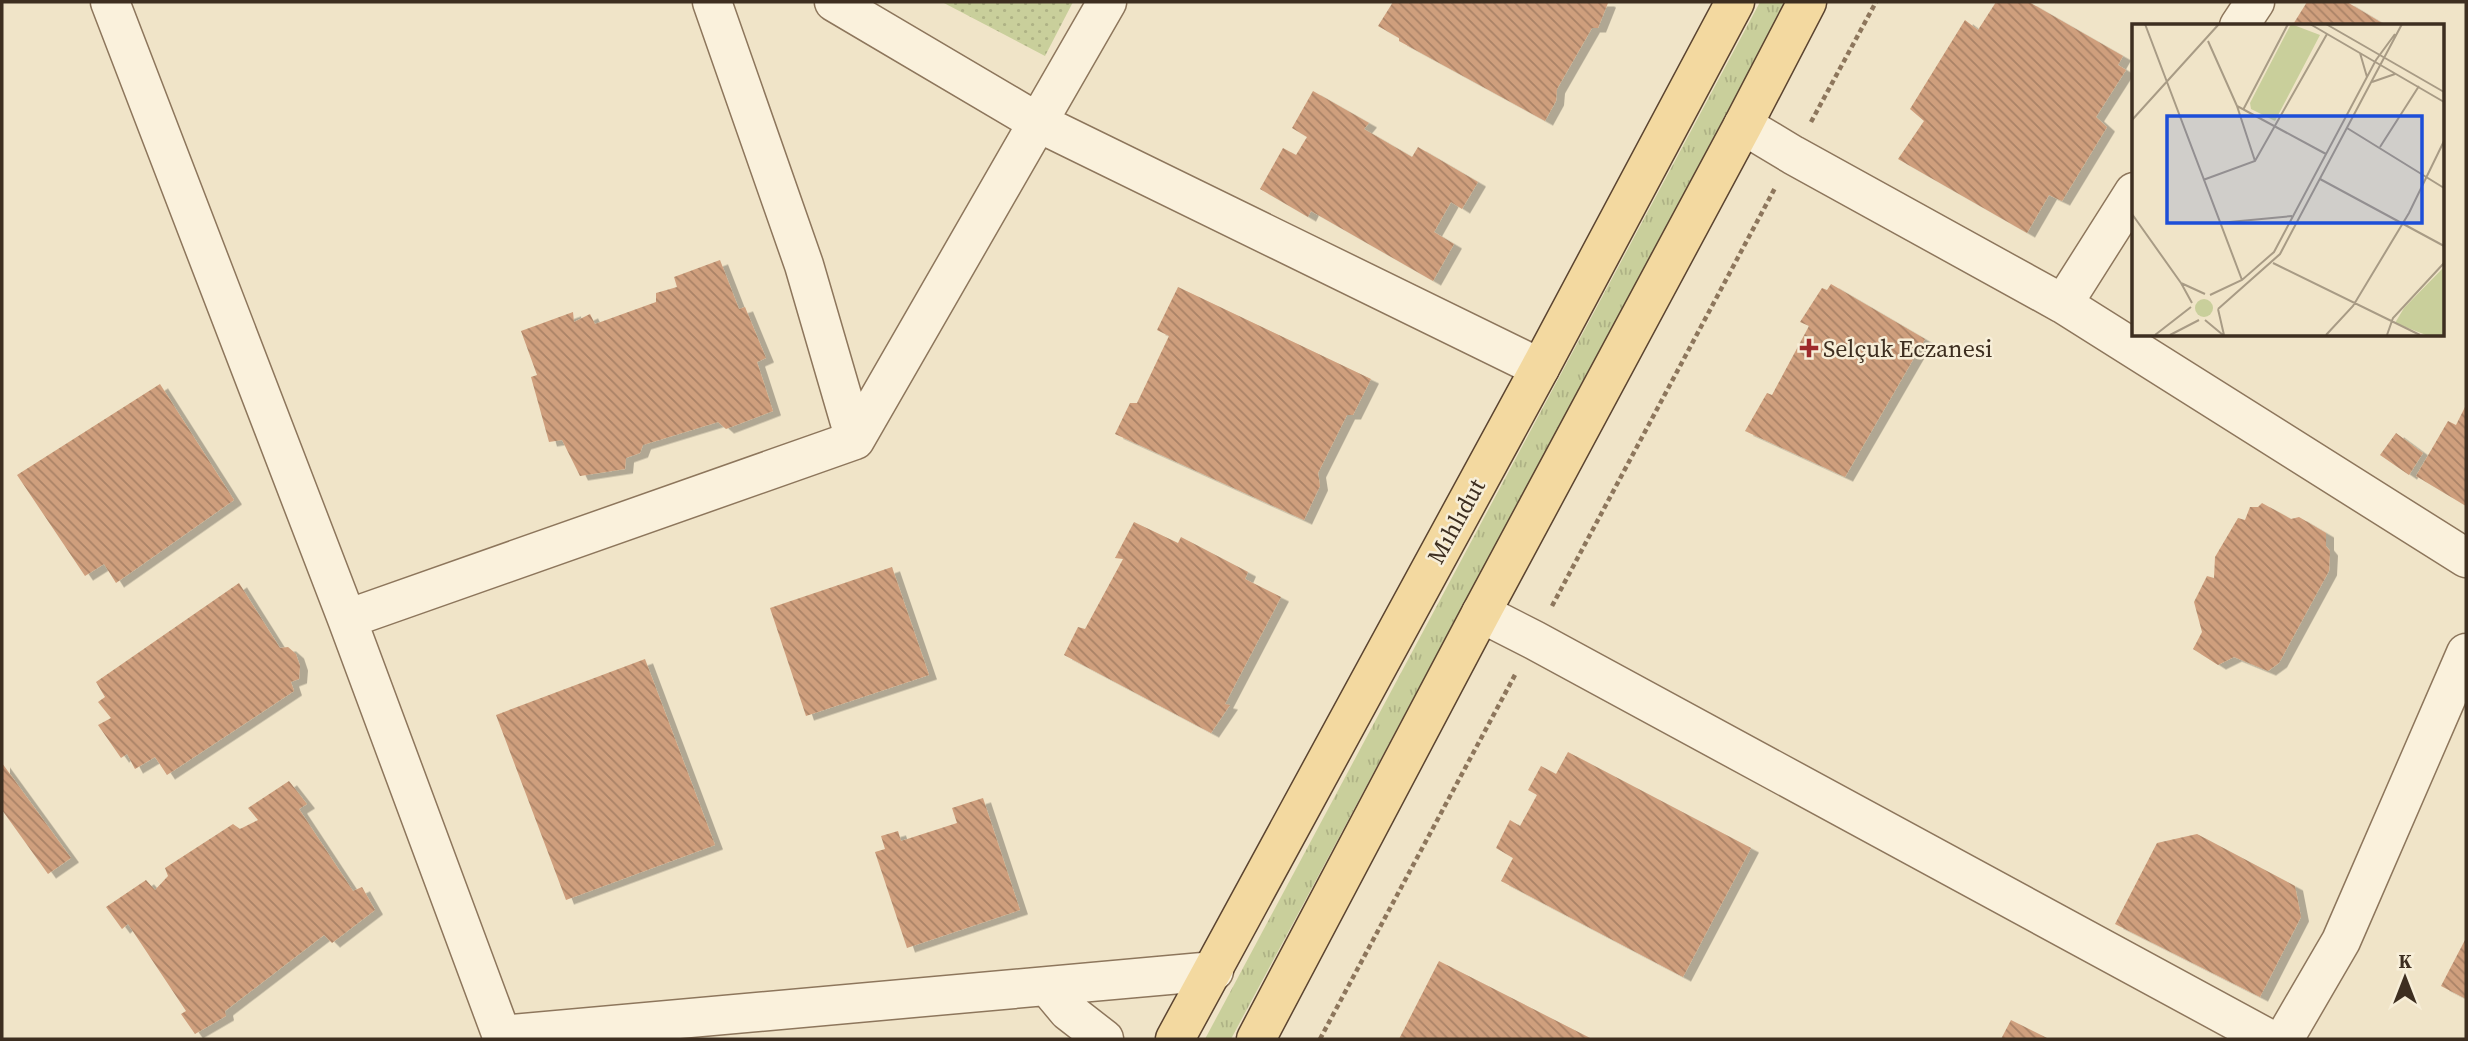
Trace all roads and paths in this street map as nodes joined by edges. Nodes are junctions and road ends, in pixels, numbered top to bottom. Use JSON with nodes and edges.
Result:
{"nodes":[{"id":1,"x":110,"y":2,"type":"edge"},
{"id":2,"x":712,"y":2,"type":"edge"},
{"id":3,"x":834,"y":2,"type":"edge"},
{"id":4,"x":1107,"y":2,"type":"edge"},
{"id":5,"x":1735,"y":2,"type":"edge"},
{"id":6,"x":1807,"y":2,"type":"edge"},
{"id":7,"x":1876,"y":2,"type":"edge"},
{"id":8,"x":2255,"y":2,"type":"edge"},
{"id":9,"x":2240,"y":24,"type":"edge"},
{"id":10,"x":1039,"y":123,"type":"junction"},
{"id":11,"x":1744,"y":125,"type":"junction"},
{"id":12,"x":1793,"y":155,"type":"junction"},
{"id":13,"x":2132,"y":195,"type":"edge"},
{"id":14,"x":2063,"y":304,"type":"junction"},
{"id":15,"x":1540,"y":368,"type":"junction"},
{"id":16,"x":855,"y":440,"type":"junction"},
{"id":17,"x":2466,"y":558,"type":"edge"},
{"id":18,"x":1481,"y":613,"type":"junction"},
{"id":19,"x":347,"y":619,"type":"junction"},
{"id":20,"x":1534,"y":640,"type":"junction"},
{"id":21,"x":2466,"y":653,"type":"edge"},
{"id":22,"x":1214,"y":971,"type":"junction"},
{"id":23,"x":1048,"y":987,"type":"junction"},
{"id":24,"x":502,"y":1037,"type":"edge"},
{"id":25,"x":1104,"y":1039,"type":"edge"},
{"id":26,"x":1175,"y":1039,"type":"edge"},
{"id":27,"x":1256,"y":1039,"type":"edge"},
{"id":28,"x":1320,"y":1039,"type":"edge"},
{"id":29,"x":2269,"y":1039,"type":"edge"},
{"id":30,"x":2284,"y":1039,"type":"edge"}],
"edges":[{"from":1,"to":19,"type":"street"},
{"from":2,"to":16,"type":"street"},
{"from":3,"to":10,"type":"street"},
{"from":4,"to":10,"type":"street"},
{"from":5,"to":15,"type":"main road","name":"Mıhlıdut"},
{"from":6,"to":11,"type":"main road"},
{"from":7,"to":12,"type":"path"},
{"from":8,"to":9,"type":"street"},
{"from":10,"to":15,"type":"street"},
{"from":10,"to":16,"type":"street"},
{"from":11,"to":12,"type":"street"},
{"from":11,"to":18,"type":"main road"},
{"from":12,"to":14,"type":"street"},
{"from":12,"to":20,"type":"path"},
{"from":13,"to":14,"type":"street"},
{"from":14,"to":17,"type":"street"},
{"from":15,"to":22,"type":"main road","name":"Mıhlıdut"},
{"from":16,"to":19,"type":"street"},
{"from":18,"to":20,"type":"street"},
{"from":18,"to":27,"type":"main road"},
{"from":19,"to":24,"type":"street"},
{"from":20,"to":28,"type":"path"},
{"from":20,"to":29,"type":"street"},
{"from":21,"to":30,"type":"street"},
{"from":22,"to":23,"type":"street"},
{"from":22,"to":26,"type":"main road","name":"Mıhlıdut"},
{"from":23,"to":24,"type":"street"},
{"from":23,"to":25,"type":"street"}]}
